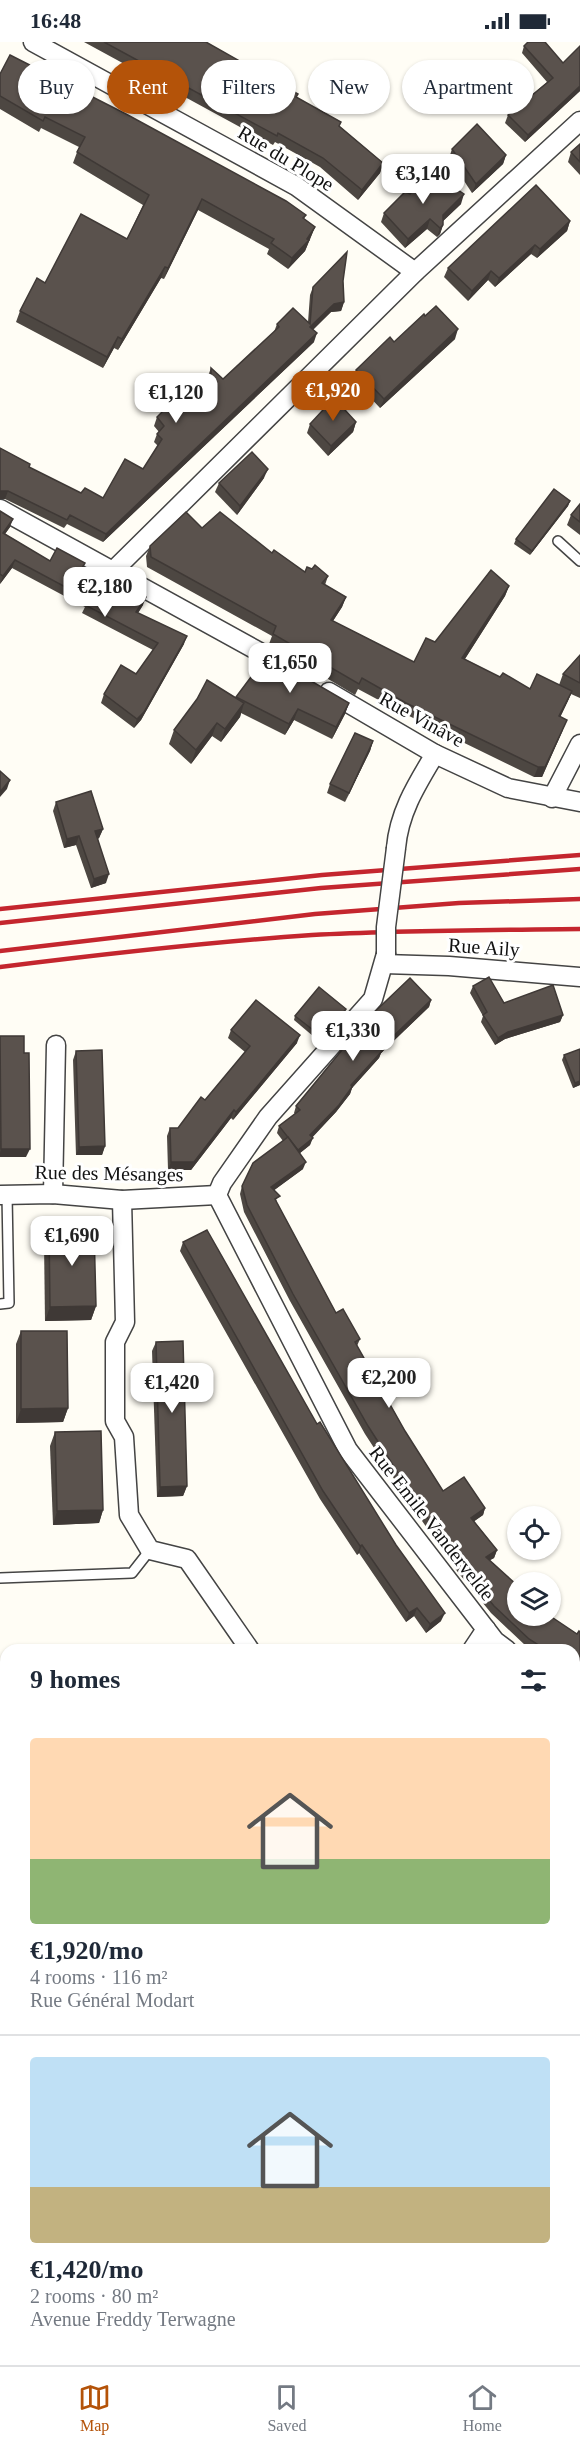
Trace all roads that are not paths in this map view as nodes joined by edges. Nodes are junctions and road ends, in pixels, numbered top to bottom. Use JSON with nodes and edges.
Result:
{"nodes":[{"id":1,"x":33,"y":42,"type":"edge"},
{"id":2,"x":580,"y":121,"type":"edge"},
{"id":3,"x":415,"y":272,"type":"junction"},
{"id":4,"x":0,"y":509,"type":"edge"},
{"id":5,"x":558,"y":541,"type":"dead end"},
{"id":6,"x":580,"y":561,"type":"edge"},
{"id":7,"x":112,"y":572,"type":"junction"},
{"id":8,"x":580,"y":744,"type":"edge"},
{"id":9,"x":435,"y":754,"type":"junction"},
{"id":10,"x":552,"y":798,"type":"junction"},
{"id":11,"x":580,"y":802,"type":"edge"},
{"id":12,"x":385,"y":959,"type":"junction"},
{"id":13,"x":580,"y":977,"type":"edge"},
{"id":14,"x":56,"y":1045,"type":"dead end"},
{"id":15,"x":52,"y":1194,"type":"junction"},
{"id":16,"x":4,"y":1195,"type":"edge"},
{"id":17,"x":218,"y":1195,"type":"junction"},
{"id":18,"x":122,"y":1200,"type":"junction"},
{"id":19,"x":0,"y":1304,"type":"edge"},
{"id":20,"x":150,"y":1550,"type":"junction"},
{"id":21,"x":0,"y":1578,"type":"edge"},
{"id":22,"x":486,"y":1629,"type":"junction"},
{"id":23,"x":246,"y":1644,"type":"edge"},
{"id":24,"x":476,"y":1644,"type":"edge"},
{"id":25,"x":499,"y":1644,"type":"edge"}],
"edges":[{"from":1,"to":3,"type":"street","name":"Rue du Plope"},
{"from":2,"to":3,"type":"street"},
{"from":3,"to":7,"type":"street"},
{"from":4,"to":7,"type":"street","name":"Rue Vinâve"},
{"from":5,"to":6,"type":"lane"},
{"from":7,"to":9,"type":"street","name":"Rue Vinâve"},
{"from":8,"to":10,"type":"street"},
{"from":9,"to":10,"type":"street","name":"Rue Vinâve"},
{"from":9,"to":12,"type":"street","bridge":true},
{"from":10,"to":11,"type":"street","name":"Rue Vinâve"},
{"from":12,"to":13,"type":"street","name":"Rue Aily"},
{"from":12,"to":17,"type":"street"},
{"from":14,"to":15,"type":"street"},
{"from":15,"to":16,"type":"street","name":"Rue des Mésanges"},
{"from":15,"to":18,"type":"street","name":"Rue des Mésanges"},
{"from":16,"to":19,"type":"lane"},
{"from":17,"to":18,"type":"street","name":"Rue des Mésanges"},
{"from":17,"to":22,"type":"street","name":"Rue Emile Vandervelde"},
{"from":18,"to":20,"type":"street"},
{"from":20,"to":21,"type":"lane"},
{"from":20,"to":23,"type":"street"},
{"from":22,"to":24,"type":"street"},
{"from":22,"to":25,"type":"street","name":"Rue Emile Vandervelde"}]}
